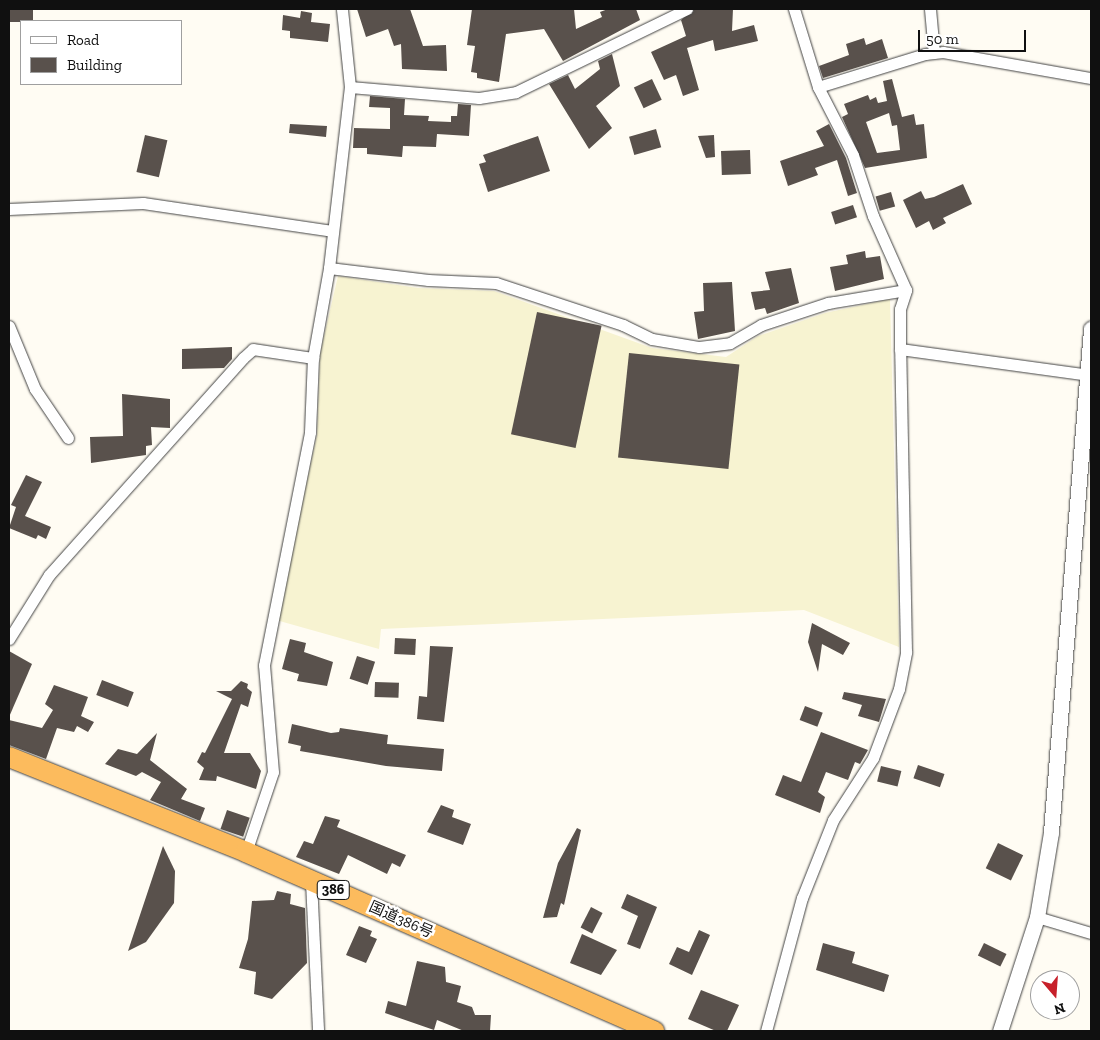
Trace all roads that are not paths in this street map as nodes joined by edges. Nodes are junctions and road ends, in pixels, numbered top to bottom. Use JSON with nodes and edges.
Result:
{"nodes":[{"id":1,"x":342,"y":9,"type":"edge"},
{"id":2,"x":687,"y":9,"type":"edge"},
{"id":3,"x":794,"y":9,"type":"edge"},
{"id":4,"x":930,"y":9,"type":"edge"},
{"id":5,"x":934,"y":53,"type":"junction"},
{"id":6,"x":1091,"y":78,"type":"edge"},
{"id":7,"x":350,"y":87,"type":"junction"},
{"id":8,"x":818,"y":87,"type":"junction"},
{"id":9,"x":9,"y":209,"type":"edge"},
{"id":10,"x":332,"y":231,"type":"junction"},
{"id":11,"x":329,"y":268,"type":"junction"},
{"id":12,"x":906,"y":290,"type":"junction"},
{"id":13,"x":9,"y":326,"type":"edge"},
{"id":14,"x":1091,"y":329,"type":"edge"},
{"id":15,"x":900,"y":349,"type":"junction"},
{"id":16,"x":313,"y":358,"type":"junction"},
{"id":17,"x":1089,"y":374,"type":"edge"},
{"id":18,"x":68,"y":438,"type":"dead end"},
{"id":19,"x":9,"y":639,"type":"edge"},
{"id":20,"x":9,"y":756,"type":"edge"},
{"id":21,"x":246,"y":852,"type":"junction"},
{"id":22,"x":311,"y":881,"type":"junction"},
{"id":23,"x":1038,"y":917,"type":"junction"},
{"id":24,"x":1091,"y":933,"type":"edge"},
{"id":25,"x":318,"y":1031,"type":"edge"},
{"id":26,"x":654,"y":1031,"type":"edge"},
{"id":27,"x":766,"y":1031,"type":"edge"},
{"id":28,"x":1000,"y":1031,"type":"edge"}],
"edges":[{"from":1,"to":7,"type":"street"},
{"from":2,"to":7,"type":"street"},
{"from":3,"to":8,"type":"street"},
{"from":4,"to":5,"type":"street"},
{"from":5,"to":6,"type":"street"},
{"from":5,"to":8,"type":"street"},
{"from":7,"to":10,"type":"street"},
{"from":8,"to":12,"type":"street"},
{"from":9,"to":10,"type":"street"},
{"from":10,"to":11,"type":"street"},
{"from":11,"to":12,"type":"street"},
{"from":11,"to":16,"type":"street"},
{"from":12,"to":15,"type":"street"},
{"from":13,"to":18,"type":"street"},
{"from":14,"to":17,"type":"street"},
{"from":15,"to":17,"type":"street"},
{"from":15,"to":27,"type":"street"},
{"from":16,"to":19,"type":"street"},
{"from":16,"to":21,"type":"street"},
{"from":17,"to":23,"type":"street"},
{"from":20,"to":21,"type":"highway","name":"国道386号","number":"386"},
{"from":21,"to":22,"type":"highway","name":"国道386号","number":"386"},
{"from":22,"to":25,"type":"street"},
{"from":22,"to":26,"type":"highway","name":"国道386号","number":"386"},
{"from":23,"to":24,"type":"street"},
{"from":23,"to":28,"type":"street"}]}
